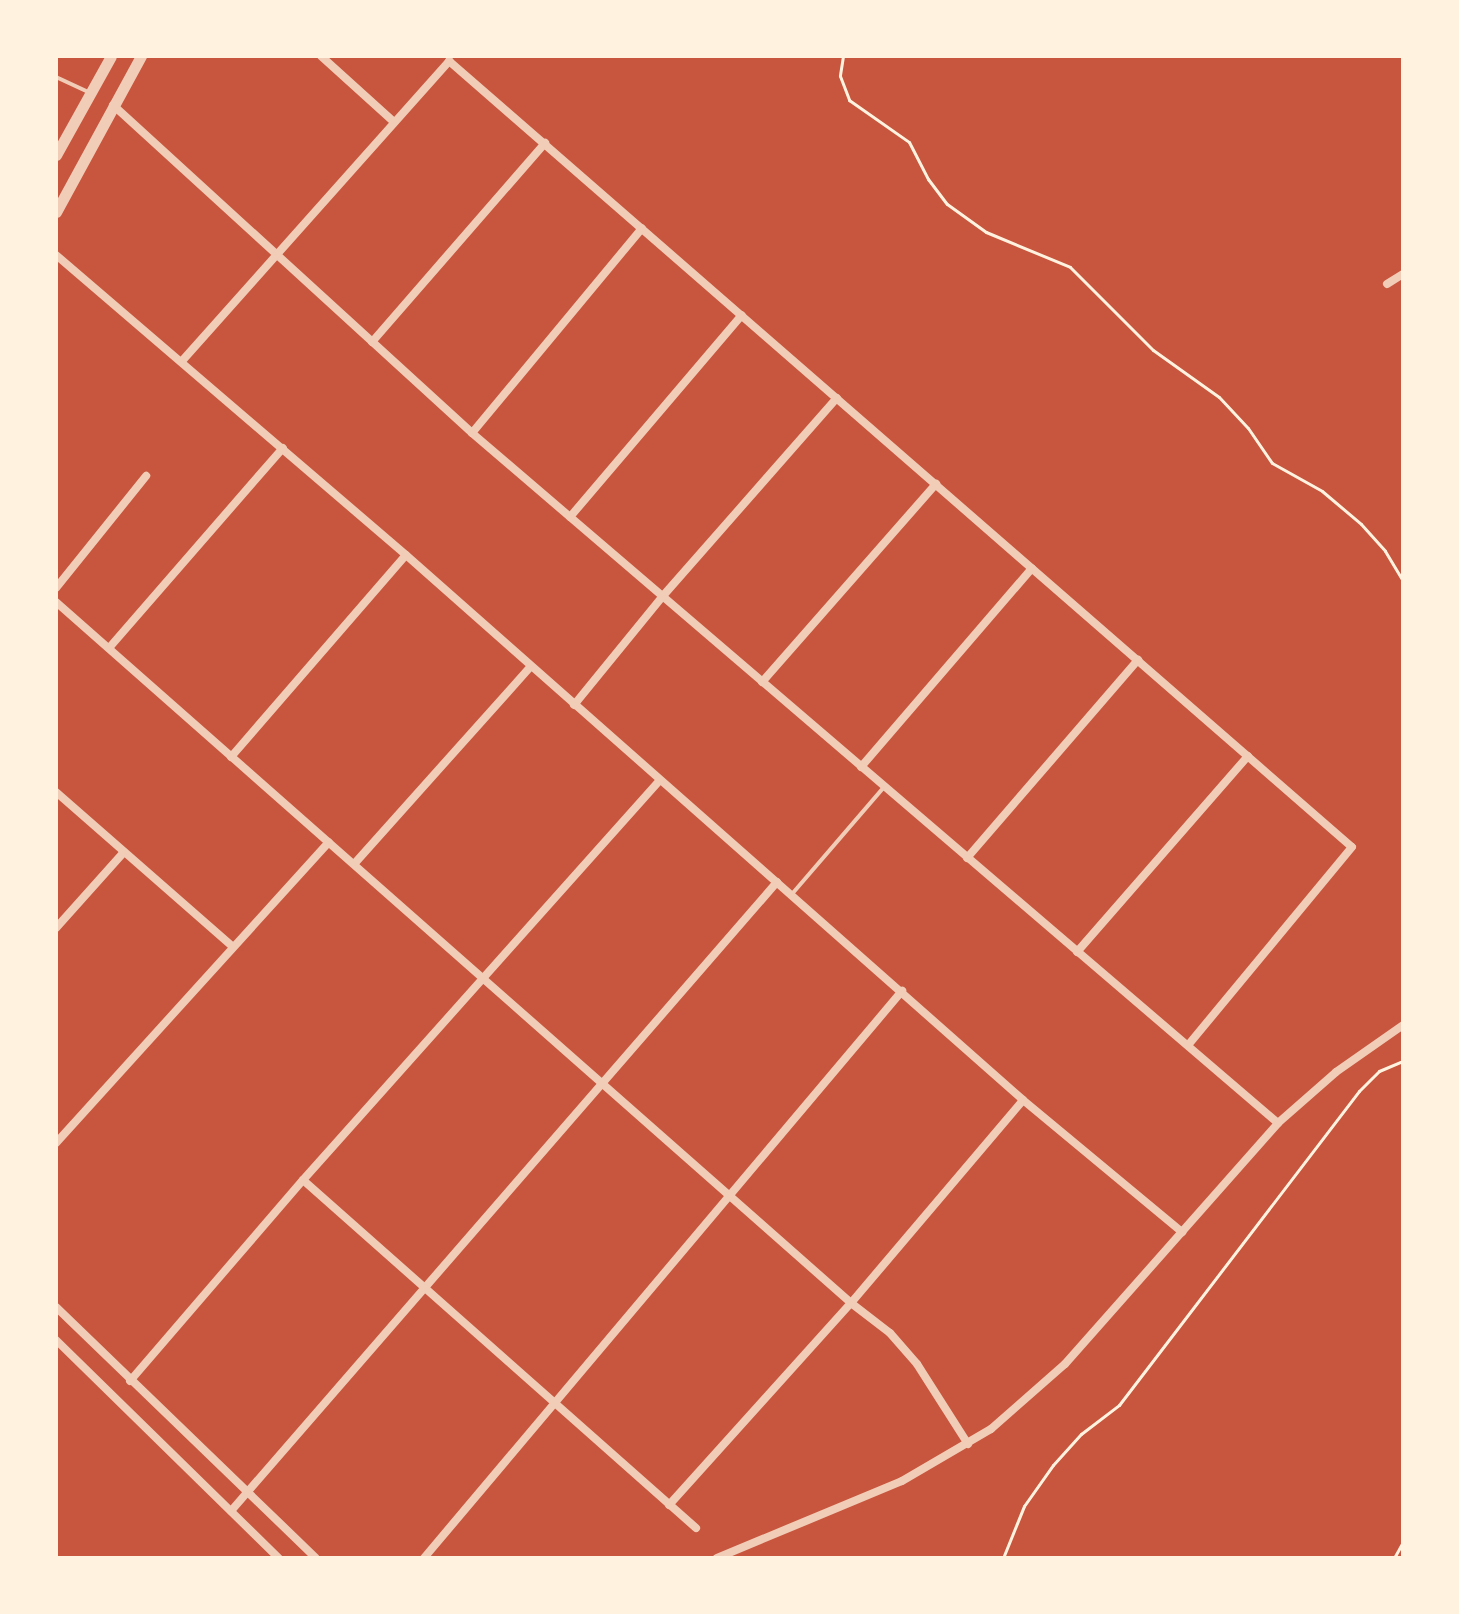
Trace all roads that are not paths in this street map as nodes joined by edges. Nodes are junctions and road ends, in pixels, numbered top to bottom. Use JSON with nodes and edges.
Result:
{"nodes":[{"id":1,"x":111,"y":56,"type":"edge"},
{"id":2,"x":141,"y":56,"type":"edge"},
{"id":3,"x":321,"y":56,"type":"edge"},
{"id":4,"x":56,"y":77,"type":"edge"},
{"id":5,"x":90,"y":93,"type":"junction"},
{"id":6,"x":113,"y":105,"type":"junction"},
{"id":7,"x":394,"y":122,"type":"junction"},
{"id":8,"x":545,"y":143,"type":"junction"},
{"id":9,"x":56,"y":155,"type":"edge"},
{"id":10,"x":56,"y":212,"type":"edge"},
{"id":11,"x":642,"y":228,"type":"junction"},
{"id":12,"x":56,"y":255,"type":"edge"},
{"id":13,"x":275,"y":255,"type":"junction"},
{"id":14,"x":1403,"y":274,"type":"edge"},
{"id":15,"x":1387,"y":284,"type":"dead end"},
{"id":16,"x":742,"y":315,"type":"junction"},
{"id":17,"x":372,"y":342,"type":"junction"},
{"id":18,"x":182,"y":361,"type":"junction"},
{"id":19,"x":837,"y":398,"type":"junction"},
{"id":20,"x":472,"y":433,"type":"junction"},
{"id":21,"x":283,"y":448,"type":"junction"},
{"id":22,"x":146,"y":476,"type":"dead end"},
{"id":23,"x":936,"y":484,"type":"junction"},
{"id":24,"x":570,"y":517,"type":"junction"},
{"id":25,"x":406,"y":555,"type":"junction"},
{"id":26,"x":1032,"y":568,"type":"junction"},
{"id":27,"x":56,"y":588,"type":"edge"},
{"id":28,"x":662,"y":597,"type":"junction"},
{"id":29,"x":56,"y":602,"type":"edge"},
{"id":30,"x":109,"y":648,"type":"junction"},
{"id":31,"x":1138,"y":660,"type":"junction"},
{"id":32,"x":530,"y":667,"type":"junction"},
{"id":33,"x":762,"y":682,"type":"junction"},
{"id":34,"x":574,"y":705,"type":"junction"},
{"id":35,"x":1248,"y":756,"type":"junction"},
{"id":36,"x":231,"y":757,"type":"junction"},
{"id":37,"x":861,"y":767,"type":"junction"},
{"id":38,"x":660,"y":780,"type":"junction"},
{"id":39,"x":884,"y":787,"type":"junction"},
{"id":40,"x":56,"y":792,"type":"edge"},
{"id":41,"x":329,"y":842,"type":"junction"},
{"id":42,"x":124,"y":852,"type":"junction"},
{"id":43,"x":967,"y":858,"type":"junction"},
{"id":44,"x":355,"y":863,"type":"junction"},
{"id":45,"x":777,"y":882,"type":"junction"},
{"id":46,"x":792,"y":895,"type":"junction"},
{"id":47,"x":56,"y":928,"type":"edge"},
{"id":48,"x":233,"y":947,"type":"junction"},
{"id":49,"x":1077,"y":952,"type":"junction"},
{"id":50,"x":483,"y":977,"type":"junction"},
{"id":51,"x":902,"y":991,"type":"junction"},
{"id":52,"x":1403,"y":1025,"type":"edge"},
{"id":53,"x":1189,"y":1044,"type":"junction"},
{"id":54,"x":602,"y":1083,"type":"junction"},
{"id":55,"x":1023,"y":1100,"type":"junction"},
{"id":56,"x":1278,"y":1123,"type":"junction"},
{"id":57,"x":56,"y":1143,"type":"edge"},
{"id":58,"x":303,"y":1180,"type":"junction"},
{"id":59,"x":730,"y":1194,"type":"junction"},
{"id":60,"x":1182,"y":1232,"type":"junction"},
{"id":61,"x":425,"y":1285,"type":"junction"},
{"id":62,"x":851,"y":1303,"type":"junction"},
{"id":63,"x":56,"y":1307,"type":"edge"},
{"id":64,"x":56,"y":1340,"type":"edge"},
{"id":65,"x":130,"y":1381,"type":"junction"},
{"id":66,"x":554,"y":1403,"type":"junction"},
{"id":67,"x":968,"y":1444,"type":"junction"},
{"id":68,"x":246,"y":1492,"type":"junction"},
{"id":69,"x":669,"y":1505,"type":"junction"},
{"id":70,"x":231,"y":1511,"type":"junction"},
{"id":71,"x":696,"y":1528,"type":"dead end"},
{"id":72,"x":279,"y":1558,"type":"edge"},
{"id":73,"x":316,"y":1558,"type":"edge"},
{"id":74,"x":424,"y":1558,"type":"edge"},
{"id":75,"x":717,"y":1558,"type":"edge"}],
"edges":[{"from":1,"to":5,"type":"street"},
{"from":2,"to":6,"type":"street"},
{"from":3,"to":7,"type":"street"},
{"from":4,"to":5,"type":"lane"},
{"from":5,"to":9,"type":"street"},
{"from":6,"to":10,"type":"street"},
{"from":6,"to":13,"type":"street"},
{"from":7,"to":8,"type":"street"},
{"from":7,"to":13,"type":"street"},
{"from":8,"to":11,"type":"street"},
{"from":8,"to":17,"type":"street"},
{"from":11,"to":16,"type":"street"},
{"from":11,"to":20,"type":"street"},
{"from":12,"to":18,"type":"street"},
{"from":13,"to":17,"type":"street"},
{"from":13,"to":18,"type":"street"},
{"from":14,"to":15,"type":"street"},
{"from":16,"to":19,"type":"street"},
{"from":16,"to":24,"type":"street"},
{"from":17,"to":20,"type":"street"},
{"from":18,"to":21,"type":"street"},
{"from":19,"to":23,"type":"street"},
{"from":19,"to":28,"type":"street"},
{"from":20,"to":24,"type":"street"},
{"from":21,"to":25,"type":"street"},
{"from":21,"to":30,"type":"street"},
{"from":22,"to":27,"type":"street"},
{"from":23,"to":26,"type":"street"},
{"from":23,"to":33,"type":"street"},
{"from":24,"to":28,"type":"street"},
{"from":25,"to":32,"type":"street"},
{"from":25,"to":36,"type":"street"},
{"from":26,"to":31,"type":"street"},
{"from":26,"to":37,"type":"street"},
{"from":28,"to":33,"type":"street"},
{"from":28,"to":34,"type":"street"},
{"from":29,"to":30,"type":"street"},
{"from":30,"to":36,"type":"street"},
{"from":31,"to":35,"type":"street"},
{"from":31,"to":43,"type":"street"},
{"from":32,"to":34,"type":"street"},
{"from":32,"to":44,"type":"street"},
{"from":33,"to":37,"type":"street"},
{"from":34,"to":38,"type":"street"},
{"from":35,"to":49,"type":"street"},
{"from":35,"to":53,"type":"street"},
{"from":36,"to":41,"type":"street"},
{"from":37,"to":39,"type":"street"},
{"from":38,"to":45,"type":"street"},
{"from":38,"to":50,"type":"street"},
{"from":39,"to":43,"type":"street"},
{"from":39,"to":46,"type":"lane"},
{"from":40,"to":42,"type":"street"},
{"from":41,"to":44,"type":"street"},
{"from":41,"to":48,"type":"street"},
{"from":42,"to":47,"type":"street"},
{"from":42,"to":48,"type":"street"},
{"from":43,"to":49,"type":"street"},
{"from":44,"to":50,"type":"street"},
{"from":45,"to":46,"type":"street"},
{"from":45,"to":54,"type":"street"},
{"from":46,"to":51,"type":"street"},
{"from":48,"to":57,"type":"street"},
{"from":49,"to":53,"type":"street"},
{"from":50,"to":54,"type":"street"},
{"from":50,"to":58,"type":"street"},
{"from":51,"to":55,"type":"street"},
{"from":51,"to":59,"type":"street"},
{"from":52,"to":56,"type":"street"},
{"from":53,"to":56,"type":"street"},
{"from":54,"to":59,"type":"street"},
{"from":54,"to":61,"type":"street"},
{"from":55,"to":60,"type":"street"},
{"from":55,"to":62,"type":"street"},
{"from":56,"to":60,"type":"street"},
{"from":58,"to":61,"type":"street"},
{"from":58,"to":65,"type":"street"},
{"from":59,"to":62,"type":"street"},
{"from":59,"to":66,"type":"street"},
{"from":60,"to":67,"type":"street"},
{"from":61,"to":66,"type":"street"},
{"from":61,"to":68,"type":"street"},
{"from":62,"to":67,"type":"street"},
{"from":62,"to":69,"type":"street"},
{"from":63,"to":65,"type":"street"},
{"from":64,"to":70,"type":"street"},
{"from":65,"to":68,"type":"street"},
{"from":66,"to":69,"type":"street"},
{"from":66,"to":74,"type":"street"},
{"from":67,"to":75,"type":"street"},
{"from":68,"to":70,"type":"street"},
{"from":68,"to":73,"type":"street"},
{"from":69,"to":71,"type":"street"},
{"from":70,"to":72,"type":"street"}]}
